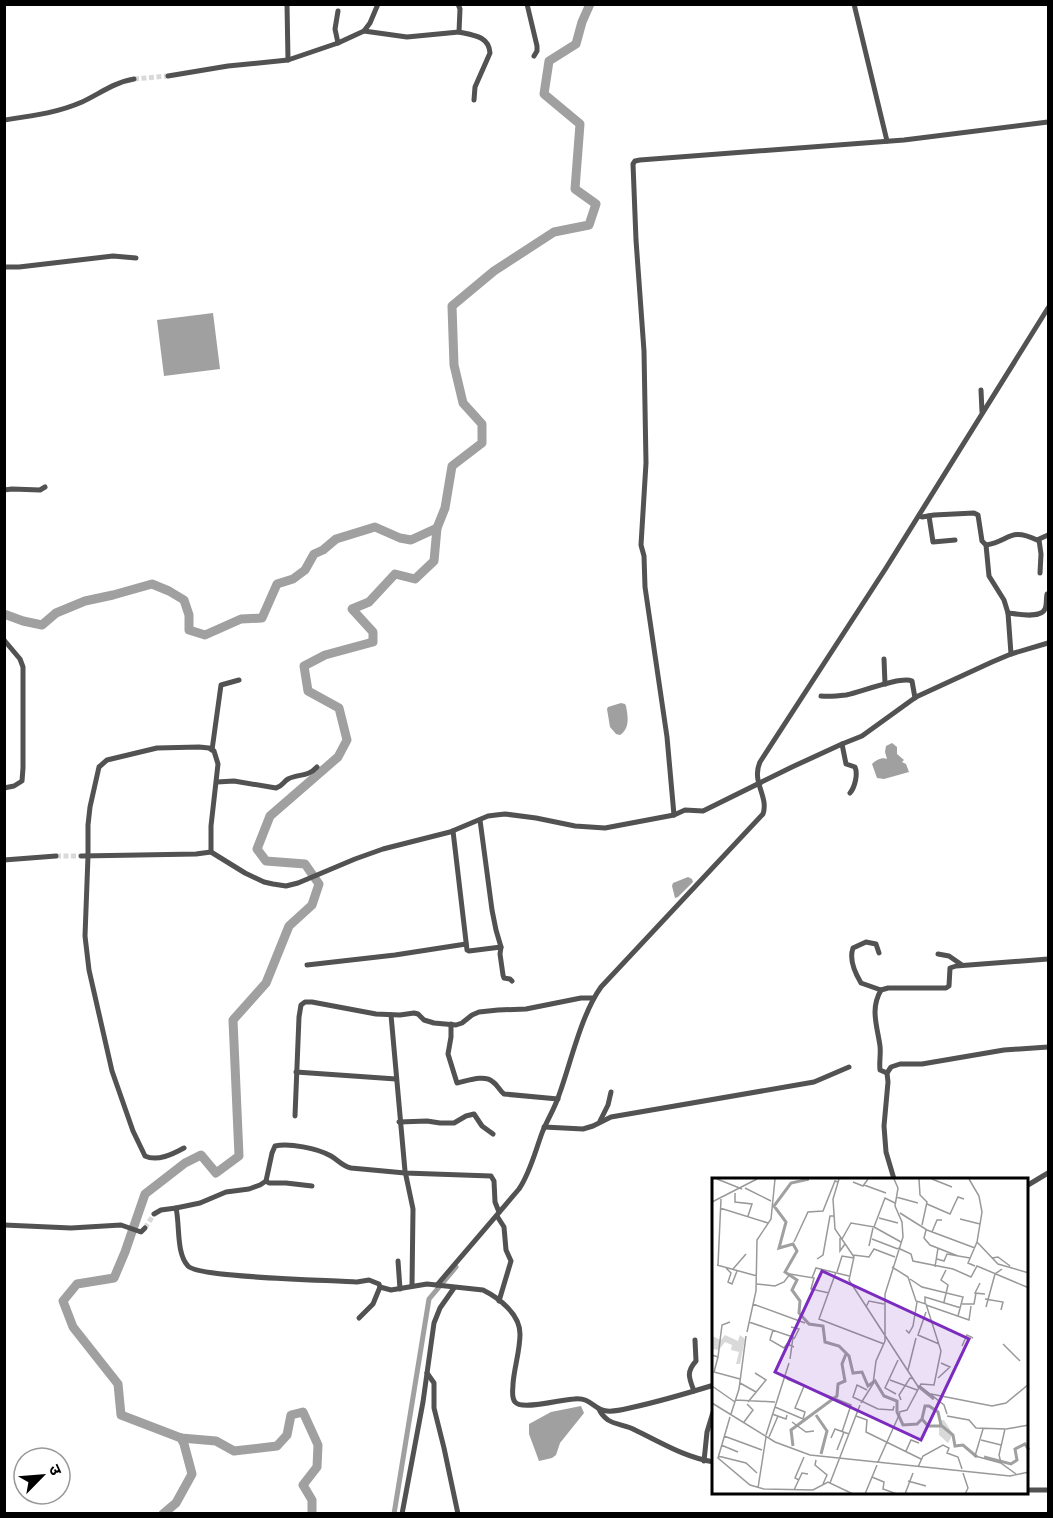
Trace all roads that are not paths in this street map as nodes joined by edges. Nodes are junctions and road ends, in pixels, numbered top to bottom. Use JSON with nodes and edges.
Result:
{"nodes":[{"id":1,"x":286,"y":4,"type":"edge"},
{"id":2,"x":378,"y":4,"type":"edge"},
{"id":3,"x":458,"y":4,"type":"edge"},
{"id":4,"x":527,"y":4,"type":"edge"},
{"id":5,"x":854,"y":4,"type":"edge"},
{"id":6,"x":338,"y":11,"type":"dead end"},
{"id":7,"x":364,"y":31,"type":"junction"},
{"id":8,"x":459,"y":32,"type":"junction"},
{"id":9,"x":338,"y":43,"type":"junction"},
{"id":10,"x":534,"y":56,"type":"dead end"},
{"id":11,"x":288,"y":60,"type":"junction"},
{"id":12,"x":168,"y":76,"type":"tunnel mouth"},
{"id":13,"x":134,"y":79,"type":"tunnel mouth"},
{"id":14,"x":474,"y":100,"type":"dead end"},
{"id":15,"x":4,"y":120,"type":"edge"},
{"id":16,"x":1048,"y":122,"type":"edge"},
{"id":17,"x":887,"y":141,"type":"junction"},
{"id":18,"x":136,"y":258,"type":"dead end"},
{"id":19,"x":4,"y":267,"type":"edge"},
{"id":20,"x":1048,"y":308,"type":"edge"},
{"id":21,"x":981,"y":390,"type":"dead end"},
{"id":22,"x":983,"y":414,"type":"junction"},
{"id":23,"x":45,"y":487,"type":"dead end"},
{"id":24,"x":4,"y":490,"type":"edge"},
{"id":25,"x":924,"y":516,"type":"junction"},
{"id":26,"x":1048,"y":535,"type":"edge"},
{"id":27,"x":955,"y":540,"type":"dead end"},
{"id":28,"x":1039,"y":540,"type":"junction"},
{"id":29,"x":986,"y":545,"type":"junction"},
{"id":30,"x":1040,"y":573,"type":"dead end"},
{"id":31,"x":1047,"y":594,"type":"dead end"},
{"id":32,"x":1008,"y":613,"type":"junction"},
{"id":33,"x":4,"y":640,"type":"edge"},
{"id":34,"x":1048,"y":643,"type":"edge"},
{"id":35,"x":1011,"y":654,"type":"junction"},
{"id":36,"x":884,"y":659,"type":"dead end"},
{"id":37,"x":239,"y":680,"type":"dead end"},
{"id":38,"x":885,"y":684,"type":"junction"},
{"id":39,"x":821,"y":696,"type":"dead end"},
{"id":40,"x":915,"y":698,"type":"junction"},
{"id":41,"x":842,"y":744,"type":"junction"},
{"id":42,"x":212,"y":750,"type":"junction"},
{"id":43,"x":317,"y":767,"type":"dead end"},
{"id":44,"x":217,"y":782,"type":"junction"},
{"id":45,"x":760,"y":782,"type":"junction"},
{"id":46,"x":4,"y":788,"type":"edge"},
{"id":47,"x":850,"y":793,"type":"dead end"},
{"id":48,"x":674,"y":815,"type":"junction"},
{"id":49,"x":480,"y":820,"type":"junction"},
{"id":50,"x":453,"y":831,"type":"junction"},
{"id":51,"x":211,"y":852,"type":"junction"},
{"id":52,"x":56,"y":856,"type":"tunnel mouth"},
{"id":53,"x":81,"y":856,"type":"tunnel mouth"},
{"id":54,"x":88,"y":856,"type":"junction"},
{"id":55,"x":4,"y":860,"type":"edge"},
{"id":56,"x":466,"y":944,"type":"junction"},
{"id":57,"x":501,"y":947,"type":"junction"},
{"id":58,"x":879,"y":953,"type":"dead end"},
{"id":59,"x":938,"y":954,"type":"dead end"},
{"id":60,"x":1048,"y":959,"type":"edge"},
{"id":61,"x":962,"y":965,"type":"junction"},
{"id":62,"x":307,"y":966,"type":"dead end"},
{"id":63,"x":512,"y":981,"type":"dead end"},
{"id":64,"x":881,"y":990,"type":"junction"},
{"id":65,"x":593,"y":998,"type":"junction"},
{"id":66,"x":391,"y":1015,"type":"junction"},
{"id":67,"x":450,"y":1024,"type":"junction"},
{"id":68,"x":1048,"y":1047,"type":"edge"},
{"id":69,"x":849,"y":1067,"type":"dead end"},
{"id":70,"x":296,"y":1072,"type":"junction"},
{"id":71,"x":888,"y":1073,"type":"junction"},
{"id":72,"x":396,"y":1079,"type":"junction"},
{"id":73,"x":611,"y":1092,"type":"dead end"},
{"id":74,"x":558,"y":1099,"type":"junction"},
{"id":75,"x":296,"y":1116,"type":"dead end"},
{"id":76,"x":399,"y":1122,"type":"junction"},
{"id":77,"x":600,"y":1122,"type":"junction"},
{"id":78,"x":548,"y":1127,"type":"junction"},
{"id":79,"x":493,"y":1134,"type":"dead end"},
{"id":80,"x":184,"y":1148,"type":"dead end"},
{"id":81,"x":405,"y":1173,"type":"junction"},
{"id":82,"x":1048,"y":1173,"type":"edge"},
{"id":83,"x":894,"y":1178,"type":"edge"},
{"id":84,"x":266,"y":1181,"type":"junction"},
{"id":85,"x":1029,"y":1184,"type":"edge"},
{"id":86,"x":312,"y":1186,"type":"dead end"},
{"id":87,"x":176,"y":1208,"type":"junction"},
{"id":88,"x":154,"y":1214,"type":"tunnel mouth"},
{"id":89,"x":499,"y":1217,"type":"junction"},
{"id":90,"x":4,"y":1225,"type":"edge"},
{"id":91,"x":145,"y":1228,"type":"dead end"},
{"id":92,"x":398,"y":1261,"type":"dead end"},
{"id":93,"x":412,"y":1286,"type":"junction"},
{"id":94,"x":440,"y":1286,"type":"junction"},
{"id":95,"x":380,"y":1287,"type":"junction"},
{"id":96,"x":453,"y":1288,"type":"junction"},
{"id":97,"x":400,"y":1289,"type":"junction"},
{"id":98,"x":499,"y":1301,"type":"junction"},
{"id":99,"x":359,"y":1318,"type":"dead end"},
{"id":100,"x":695,"y":1340,"type":"dead end"},
{"id":101,"x":427,"y":1373,"type":"junction"},
{"id":102,"x":712,"y":1385,"type":"edge"},
{"id":103,"x":694,"y":1391,"type":"junction"},
{"id":104,"x":599,"y":1409,"type":"junction"},
{"id":105,"x":712,"y":1416,"type":"edge"},
{"id":106,"x":704,"y":1461,"type":"junction"},
{"id":107,"x":712,"y":1462,"type":"edge"},
{"id":108,"x":1029,"y":1490,"type":"edge"},
{"id":109,"x":1048,"y":1490,"type":"edge"},
{"id":110,"x":402,"y":1514,"type":"edge"},
{"id":111,"x":458,"y":1514,"type":"edge"}],
"edges":[{"from":1,"to":11,"type":"street"},
{"from":2,"to":7,"type":"street"},
{"from":3,"to":8,"type":"street"},
{"from":4,"to":10,"type":"street"},
{"from":5,"to":17,"type":"street"},
{"from":6,"to":9,"type":"street"},
{"from":7,"to":8,"type":"street"},
{"from":7,"to":9,"type":"street"},
{"from":8,"to":14,"type":"street"},
{"from":9,"to":11,"type":"street"},
{"from":11,"to":12,"type":"street"},
{"from":13,"to":15,"type":"street"},
{"from":16,"to":17,"type":"street"},
{"from":17,"to":48,"type":"street"},
{"from":18,"to":19,"type":"street"},
{"from":20,"to":22,"type":"street"},
{"from":21,"to":22,"type":"street"},
{"from":22,"to":25,"type":"street"},
{"from":23,"to":24,"type":"street"},
{"from":25,"to":27,"type":"street"},
{"from":25,"to":29,"type":"street"},
{"from":25,"to":45,"type":"street"},
{"from":26,"to":28,"type":"street"},
{"from":28,"to":29,"type":"street"},
{"from":28,"to":30,"type":"street"},
{"from":29,"to":32,"type":"street"},
{"from":31,"to":32,"type":"street"},
{"from":32,"to":35,"type":"street"},
{"from":33,"to":46,"type":"street"},
{"from":34,"to":35,"type":"street"},
{"from":35,"to":40,"type":"street"},
{"from":36,"to":38,"type":"street"},
{"from":37,"to":42,"type":"street"},
{"from":38,"to":39,"type":"street"},
{"from":38,"to":40,"type":"street"},
{"from":40,"to":41,"type":"street"},
{"from":41,"to":45,"type":"street"},
{"from":41,"to":47,"type":"street"},
{"from":42,"to":44,"type":"street"},
{"from":42,"to":54,"type":"street"},
{"from":43,"to":44,"type":"street"},
{"from":44,"to":51,"type":"street"},
{"from":45,"to":48,"type":"street"},
{"from":45,"to":65,"type":"street"},
{"from":48,"to":49,"type":"street"},
{"from":49,"to":50,"type":"street"},
{"from":49,"to":57,"type":"street"},
{"from":50,"to":51,"type":"street"},
{"from":50,"to":56,"type":"street"},
{"from":51,"to":54,"type":"street"},
{"from":52,"to":55,"type":"street"},
{"from":53,"to":54,"type":"street"},
{"from":54,"to":80,"type":"street"},
{"from":56,"to":57,"type":"street"},
{"from":56,"to":62,"type":"street"},
{"from":57,"to":63,"type":"street"},
{"from":58,"to":64,"type":"street"},
{"from":59,"to":61,"type":"street"},
{"from":60,"to":61,"type":"street"},
{"from":61,"to":64,"type":"street"},
{"from":64,"to":71,"type":"street"},
{"from":65,"to":67,"type":"street"},
{"from":65,"to":74,"type":"street"},
{"from":66,"to":67,"type":"street"},
{"from":66,"to":70,"type":"street"},
{"from":66,"to":72,"type":"street"},
{"from":67,"to":74,"type":"street"},
{"from":68,"to":71,"type":"street"},
{"from":69,"to":77,"type":"street"},
{"from":70,"to":72,"type":"street"},
{"from":70,"to":75,"type":"street"},
{"from":71,"to":83,"type":"street"},
{"from":72,"to":76,"type":"street"},
{"from":73,"to":77,"type":"street"},
{"from":74,"to":78,"type":"street"},
{"from":76,"to":79,"type":"street"},
{"from":76,"to":81,"type":"street"},
{"from":77,"to":78,"type":"street"},
{"from":78,"to":89,"type":"street"},
{"from":81,"to":84,"type":"street"},
{"from":81,"to":89,"type":"street"},
{"from":81,"to":93,"type":"street"},
{"from":82,"to":85,"type":"street"},
{"from":84,"to":86,"type":"street"},
{"from":84,"to":87,"type":"street"},
{"from":87,"to":88,"type":"street"},
{"from":87,"to":95,"type":"street"},
{"from":89,"to":94,"type":"street"},
{"from":89,"to":98,"type":"street"},
{"from":90,"to":91,"type":"street"},
{"from":92,"to":97,"type":"street"},
{"from":93,"to":94,"type":"street"},
{"from":93,"to":97,"type":"street"},
{"from":94,"to":96,"type":"street"},
{"from":95,"to":97,"type":"street"},
{"from":95,"to":99,"type":"street"},
{"from":96,"to":98,"type":"street"},
{"from":96,"to":101,"type":"street"},
{"from":98,"to":104,"type":"street"},
{"from":100,"to":103,"type":"street"},
{"from":101,"to":110,"type":"street"},
{"from":101,"to":111,"type":"street"},
{"from":102,"to":103,"type":"street"},
{"from":103,"to":104,"type":"street"},
{"from":104,"to":106,"type":"street"},
{"from":105,"to":106,"type":"street"},
{"from":106,"to":107,"type":"street"},
{"from":108,"to":109,"type":"street"}]}
